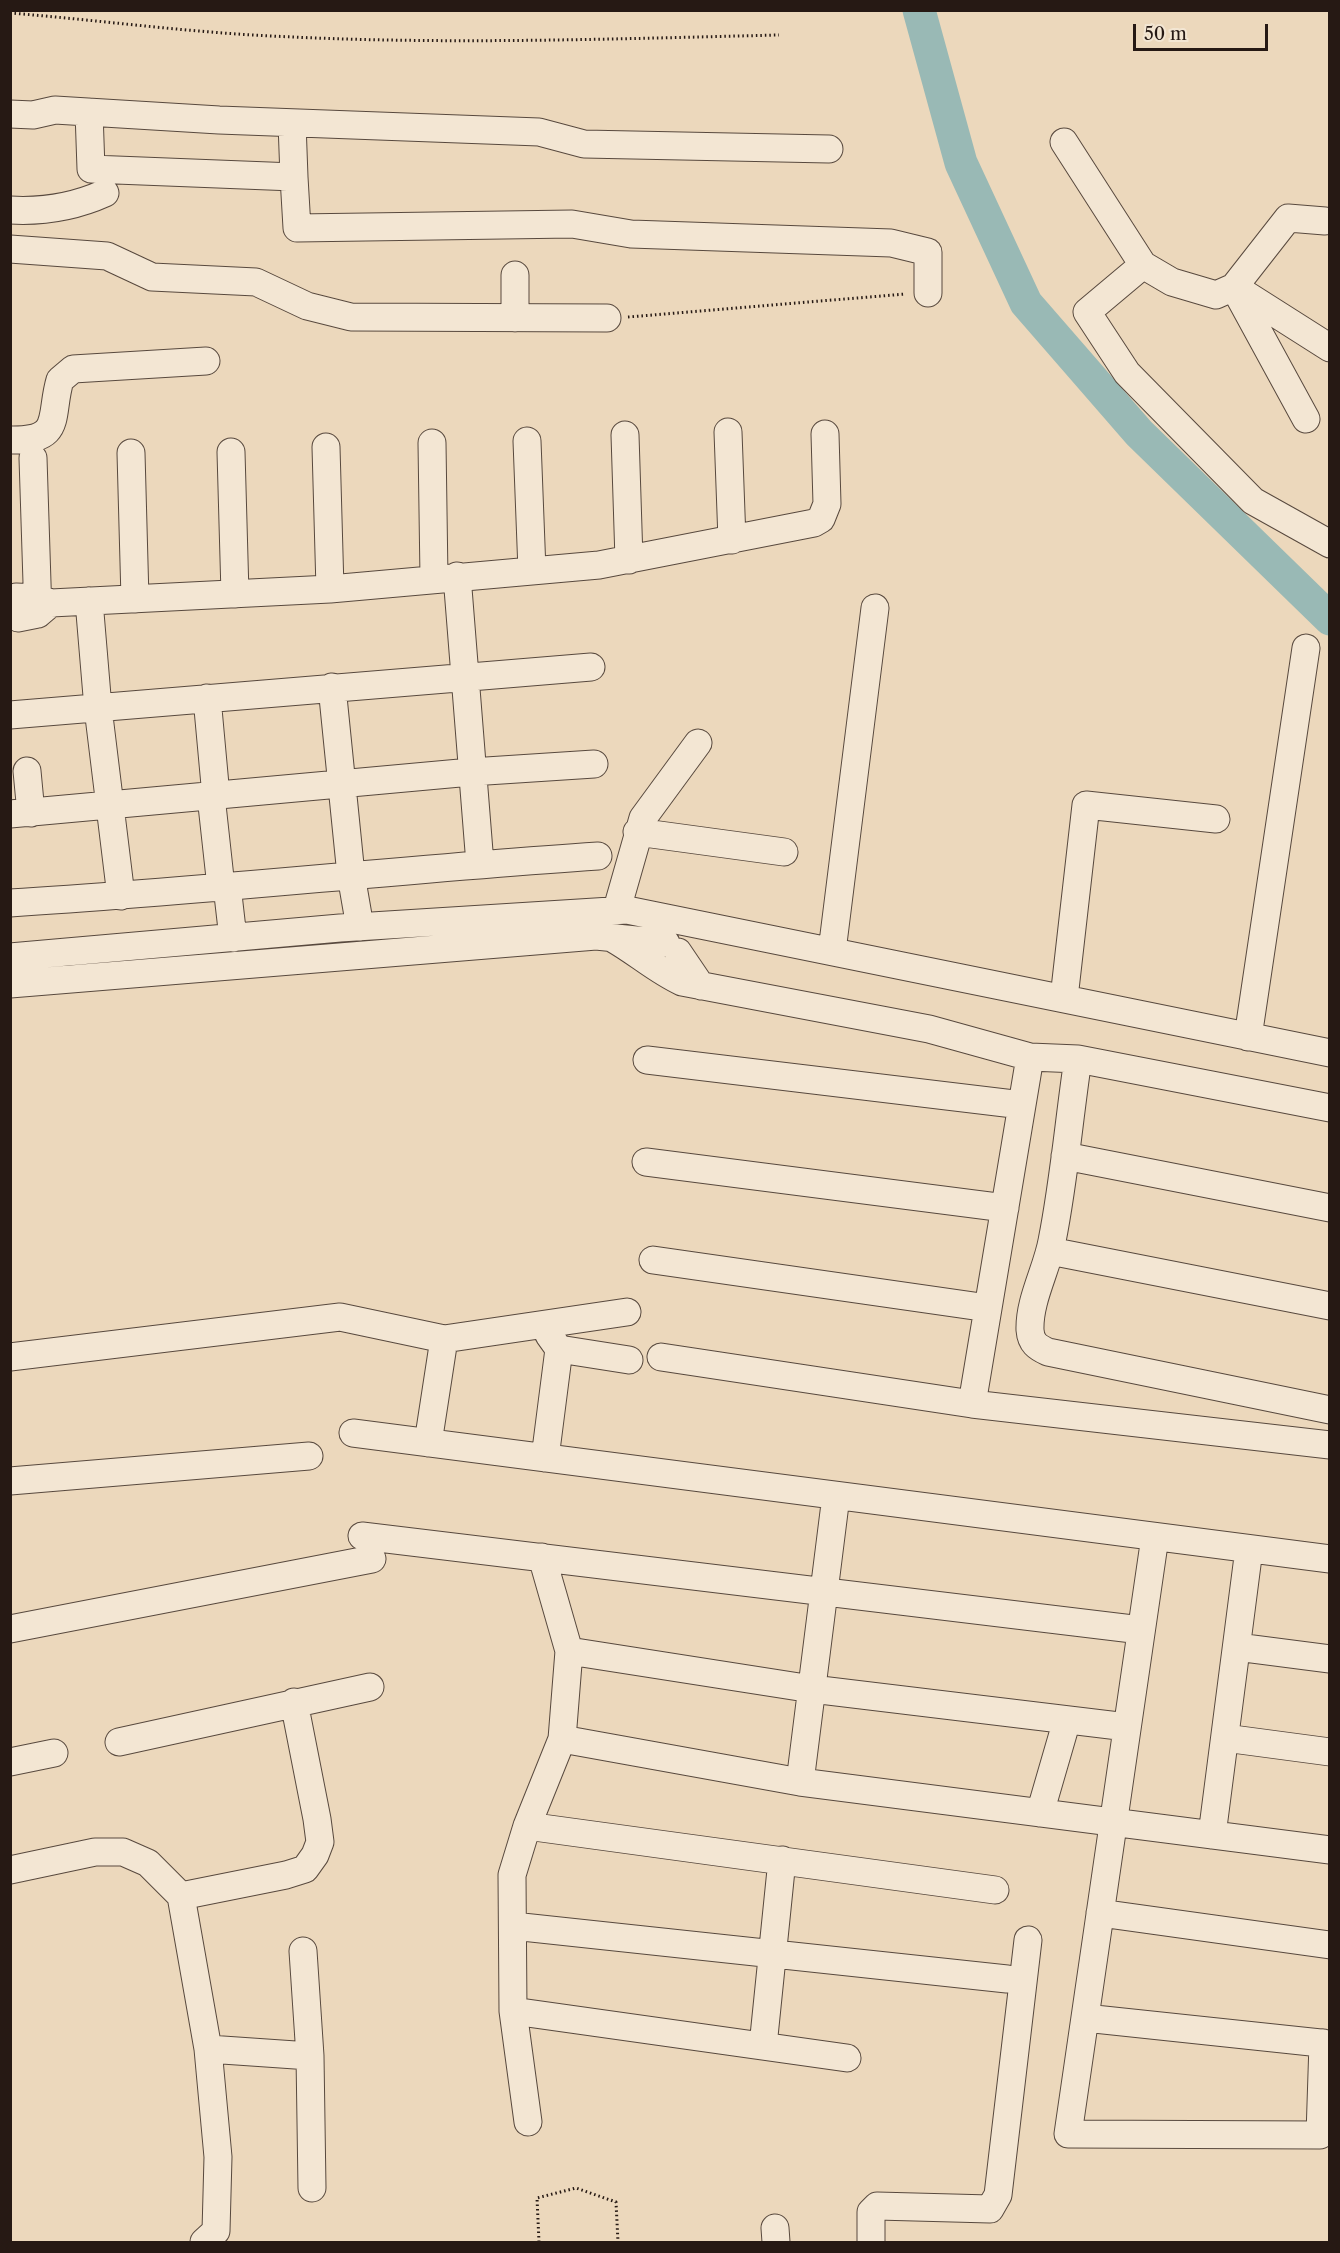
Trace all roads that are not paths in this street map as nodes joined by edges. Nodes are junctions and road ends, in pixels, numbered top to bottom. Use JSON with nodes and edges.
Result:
{"nodes":[{"id":1,"x":89,"y":112,"type":"junction"},
{"id":2,"x":10,"y":114,"type":"edge"},
{"id":3,"x":292,"y":123,"type":"junction"},
{"id":4,"x":1064,"y":142,"type":"dead end"},
{"id":5,"x":829,"y":148,"type":"dead end"},
{"id":6,"x":294,"y":177,"type":"junction"},
{"id":7,"x":105,"y":194,"type":"dead end"},
{"id":8,"x":10,"y":210,"type":"edge"},
{"id":9,"x":1328,"y":219,"type":"edge"},
{"id":10,"x":10,"y":249,"type":"edge"},
{"id":11,"x":1143,"y":265,"type":"junction"},
{"id":12,"x":515,"y":275,"type":"dead end"},
{"id":13,"x":1234,"y":287,"type":"junction"},
{"id":14,"x":928,"y":293,"type":"road end"},
{"id":15,"x":514,"y":318,"type":"junction"},
{"id":16,"x":607,"y":318,"type":"road end"},
{"id":17,"x":1329,"y":348,"type":"edge"},
{"id":18,"x":206,"y":361,"type":"dead end"},
{"id":19,"x":1305,"y":418,"type":"dead end"},
{"id":20,"x":728,"y":432,"type":"dead end"},
{"id":21,"x":825,"y":434,"type":"dead end"},
{"id":22,"x":625,"y":435,"type":"dead end"},
{"id":23,"x":10,"y":440,"type":"edge"},
{"id":24,"x":527,"y":441,"type":"dead end"},
{"id":25,"x":432,"y":443,"type":"dead end"},
{"id":26,"x":326,"y":447,"type":"dead end"},
{"id":27,"x":231,"y":452,"type":"dead end"},
{"id":28,"x":131,"y":453,"type":"dead end"},
{"id":29,"x":33,"y":458,"type":"dead end"},
{"id":30,"x":732,"y":540,"type":"junction"},
{"id":31,"x":1329,"y":544,"type":"edge"},
{"id":32,"x":629,"y":560,"type":"junction"},
{"id":33,"x":532,"y":570,"type":"junction"},
{"id":34,"x":445,"y":577,"type":"junction"},
{"id":35,"x":330,"y":589,"type":"junction"},
{"id":36,"x":235,"y":594,"type":"junction"},
{"id":37,"x":135,"y":599,"type":"junction"},
{"id":38,"x":89,"y":601,"type":"junction"},
{"id":39,"x":874,"y":608,"type":"dead end"},
{"id":40,"x":1305,"y":648,"type":"dead end"},
{"id":41,"x":591,"y":667,"type":"dead end"},
{"id":42,"x":464,"y":676,"type":"junction"},
{"id":43,"x":332,"y":687,"type":"junction"},
{"id":44,"x":207,"y":698,"type":"junction"},
{"id":45,"x":98,"y":708,"type":"junction"},
{"id":46,"x":10,"y":716,"type":"edge"},
{"id":47,"x":698,"y":743,"type":"dead end"},
{"id":48,"x":594,"y":764,"type":"dead end"},
{"id":49,"x":27,"y":771,"type":"dead end"},
{"id":50,"x":471,"y":772,"type":"junction"},
{"id":51,"x":343,"y":784,"type":"junction"},
{"id":52,"x":213,"y":796,"type":"junction"},
{"id":53,"x":109,"y":806,"type":"junction"},
{"id":54,"x":21,"y":814,"type":"edge"},
{"id":55,"x":1216,"y":819,"type":"dead end"},
{"id":56,"x":637,"y":832,"type":"junction"},
{"id":57,"x":784,"y":852,"type":"dead end"},
{"id":58,"x":598,"y":856,"type":"dead end"},
{"id":59,"x":480,"y":864,"type":"junction"},
{"id":60,"x":351,"y":875,"type":"junction"},
{"id":61,"x":224,"y":887,"type":"junction"},
{"id":62,"x":121,"y":896,"type":"junction"},
{"id":63,"x":11,"y":902,"type":"edge"},
{"id":64,"x":617,"y":909,"type":"junction"},
{"id":65,"x":360,"y":927,"type":"junction"},
{"id":66,"x":233,"y":938,"type":"junction"},
{"id":67,"x":612,"y":938,"type":"junction"},
{"id":68,"x":832,"y":951,"type":"junction"},
{"id":69,"x":10,"y":957,"type":"edge"},
{"id":70,"x":10,"y":984,"type":"edge"},
{"id":71,"x":701,"y":986,"type":"junction"},
{"id":72,"x":1064,"y":999,"type":"junction"},
{"id":73,"x":1248,"y":1036,"type":"junction"},
{"id":74,"x":1329,"y":1053,"type":"edge"},
{"id":75,"x":1030,"y":1057,"type":"junction"},
{"id":76,"x":1078,"y":1059,"type":"junction"},
{"id":77,"x":647,"y":1060,"type":"dead end"},
{"id":78,"x":1022,"y":1106,"type":"junction"},
{"id":79,"x":1329,"y":1108,"type":"edge"},
{"id":80,"x":1065,"y":1156,"type":"junction"},
{"id":81,"x":646,"y":1162,"type":"dead end"},
{"id":82,"x":1005,"y":1208,"type":"junction"},
{"id":83,"x":1329,"y":1208,"type":"edge"},
{"id":84,"x":1050,"y":1251,"type":"junction"},
{"id":85,"x":653,"y":1260,"type":"dead end"},
{"id":86,"x":1329,"y":1306,"type":"edge"},
{"id":87,"x":988,"y":1308,"type":"junction"},
{"id":88,"x":627,"y":1312,"type":"dead end"},
{"id":89,"x":541,"y":1325,"type":"junction"},
{"id":90,"x":444,"y":1339,"type":"junction"},
{"id":91,"x":559,"y":1349,"type":"junction"},
{"id":92,"x":10,"y":1357,"type":"edge"},
{"id":93,"x":661,"y":1357,"type":"dead end"},
{"id":94,"x":629,"y":1360,"type":"dead end"},
{"id":95,"x":972,"y":1404,"type":"junction"},
{"id":96,"x":1329,"y":1410,"type":"edge"},
{"id":97,"x":353,"y":1433,"type":"dead end"},
{"id":98,"x":428,"y":1443,"type":"junction"},
{"id":99,"x":1329,"y":1444,"type":"edge"},
{"id":100,"x":309,"y":1456,"type":"dead end"},
{"id":101,"x":545,"y":1458,"type":"junction"},
{"id":102,"x":10,"y":1481,"type":"edge"},
{"id":103,"x":836,"y":1496,"type":"junction"},
{"id":104,"x":1155,"y":1537,"type":"junction"},
{"id":105,"x":1249,"y":1549,"type":"junction"},
{"id":106,"x":542,"y":1557,"type":"junction"},
{"id":107,"x":1329,"y":1559,"type":"edge"},
{"id":108,"x":824,"y":1590,"type":"junction"},
{"id":109,"x":10,"y":1629,"type":"edge"},
{"id":110,"x":1141,"y":1630,"type":"junction"},
{"id":111,"x":1237,"y":1647,"type":"junction"},
{"id":112,"x":569,"y":1651,"type":"junction"},
{"id":113,"x":1329,"y":1659,"type":"edge"},
{"id":114,"x":370,"y":1687,"type":"dead end"},
{"id":115,"x":812,"y":1689,"type":"junction"},
{"id":116,"x":294,"y":1702,"type":"junction"},
{"id":117,"x":1067,"y":1720,"type":"junction"},
{"id":118,"x":1127,"y":1727,"type":"junction"},
{"id":119,"x":1225,"y":1738,"type":"junction"},
{"id":120,"x":562,"y":1739,"type":"junction"},
{"id":121,"x":119,"y":1742,"type":"dead end"},
{"id":122,"x":1329,"y":1752,"type":"edge"},
{"id":123,"x":54,"y":1753,"type":"dead end"},
{"id":124,"x":10,"y":1762,"type":"edge"},
{"id":125,"x":800,"y":1782,"type":"junction"},
{"id":126,"x":1040,"y":1813,"type":"junction"},
{"id":127,"x":1113,"y":1823,"type":"junction"},
{"id":128,"x":527,"y":1826,"type":"junction"},
{"id":129,"x":1212,"y":1835,"type":"junction"},
{"id":130,"x":1329,"y":1850,"type":"edge"},
{"id":131,"x":782,"y":1860,"type":"junction"},
{"id":132,"x":10,"y":1870,"type":"edge"},
{"id":133,"x":995,"y":1890,"type":"dead end"},
{"id":134,"x":181,"y":1896,"type":"junction"},
{"id":135,"x":1100,"y":1913,"type":"junction"},
{"id":136,"x":513,"y":1926,"type":"junction"},
{"id":137,"x":1028,"y":1940,"type":"dead end"},
{"id":138,"x":1329,"y":1945,"type":"edge"},
{"id":139,"x":303,"y":1951,"type":"dead end"},
{"id":140,"x":772,"y":1952,"type":"junction"},
{"id":141,"x":1007,"y":1979,"type":"dead end"},
{"id":142,"x":513,"y":2011,"type":"junction"},
{"id":143,"x":1085,"y":2018,"type":"junction"},
{"id":144,"x":1326,"y":2044,"type":"edge"},
{"id":145,"x":763,"y":2046,"type":"junction"},
{"id":146,"x":208,"y":2049,"type":"junction"},
{"id":147,"x":310,"y":2056,"type":"junction"},
{"id":148,"x":847,"y":2058,"type":"dead end"},
{"id":149,"x":1325,"y":2093,"type":"edge"},
{"id":150,"x":528,"y":2122,"type":"dead end"},
{"id":151,"x":312,"y":2188,"type":"dead end"},
{"id":152,"x":204,"y":2242,"type":"edge"},
{"id":153,"x":871,"y":2242,"type":"edge"}],
"edges":[{"from":1,"to":2,"type":"street"},
{"from":1,"to":3,"type":"street"},
{"from":1,"to":6,"type":"street"},
{"from":3,"to":5,"type":"street"},
{"from":3,"to":6,"type":"street"},
{"from":4,"to":11,"type":"street"},
{"from":6,"to":14,"type":"street"},
{"from":7,"to":8,"type":"street"},
{"from":9,"to":13,"type":"street"},
{"from":10,"to":15,"type":"street"},
{"from":11,"to":13,"type":"street"},
{"from":11,"to":31,"type":"street"},
{"from":12,"to":15,"type":"street"},
{"from":13,"to":17,"type":"street"},
{"from":13,"to":19,"type":"street"},
{"from":15,"to":16,"type":"street"},
{"from":18,"to":23,"type":"street"},
{"from":20,"to":30,"type":"street"},
{"from":21,"to":30,"type":"street"},
{"from":22,"to":32,"type":"street"},
{"from":24,"to":33,"type":"street"},
{"from":25,"to":34,"type":"street"},
{"from":26,"to":35,"type":"street"},
{"from":27,"to":36,"type":"street"},
{"from":28,"to":37,"type":"street"},
{"from":29,"to":38,"type":"street"},
{"from":30,"to":32,"type":"street"},
{"from":32,"to":33,"type":"street"},
{"from":33,"to":34,"type":"street"},
{"from":34,"to":35,"type":"street"},
{"from":34,"to":42,"type":"street"},
{"from":35,"to":36,"type":"street"},
{"from":36,"to":37,"type":"street"},
{"from":37,"to":38,"type":"street"},
{"from":38,"to":45,"type":"street"},
{"from":39,"to":68,"type":"street"},
{"from":40,"to":73,"type":"street"},
{"from":41,"to":42,"type":"street"},
{"from":42,"to":43,"type":"street"},
{"from":42,"to":50,"type":"street"},
{"from":43,"to":44,"type":"street"},
{"from":43,"to":51,"type":"street"},
{"from":44,"to":45,"type":"street"},
{"from":44,"to":52,"type":"street"},
{"from":45,"to":46,"type":"street"},
{"from":45,"to":53,"type":"street"},
{"from":47,"to":56,"type":"street"},
{"from":48,"to":50,"type":"street"},
{"from":49,"to":54,"type":"street"},
{"from":50,"to":51,"type":"street"},
{"from":50,"to":59,"type":"street"},
{"from":51,"to":52,"type":"street"},
{"from":51,"to":60,"type":"street"},
{"from":52,"to":53,"type":"street"},
{"from":52,"to":61,"type":"street"},
{"from":53,"to":54,"type":"street"},
{"from":53,"to":62,"type":"street"},
{"from":55,"to":72,"type":"street"},
{"from":56,"to":57,"type":"street"},
{"from":56,"to":64,"type":"street"},
{"from":58,"to":59,"type":"street"},
{"from":59,"to":60,"type":"street"},
{"from":60,"to":61,"type":"street"},
{"from":60,"to":65,"type":"street"},
{"from":61,"to":62,"type":"street"},
{"from":61,"to":66,"type":"street"},
{"from":62,"to":63,"type":"street"},
{"from":64,"to":65,"type":"street"},
{"from":64,"to":68,"type":"street"},
{"from":65,"to":66,"type":"street"},
{"from":66,"to":69,"type":"street"},
{"from":67,"to":70,"type":"street"},
{"from":67,"to":71,"type":"street"},
{"from":67,"to":71,"type":"street"},
{"from":68,"to":72,"type":"street"},
{"from":71,"to":75,"type":"street"},
{"from":72,"to":73,"type":"street"},
{"from":73,"to":74,"type":"street"},
{"from":75,"to":76,"type":"street"},
{"from":75,"to":78,"type":"street"},
{"from":76,"to":79,"type":"street"},
{"from":76,"to":80,"type":"street"},
{"from":77,"to":78,"type":"street"},
{"from":78,"to":82,"type":"street"},
{"from":80,"to":83,"type":"street"},
{"from":80,"to":84,"type":"street"},
{"from":81,"to":82,"type":"street"},
{"from":82,"to":87,"type":"street"},
{"from":84,"to":86,"type":"street"},
{"from":84,"to":96,"type":"street"},
{"from":85,"to":87,"type":"street"},
{"from":87,"to":95,"type":"street"},
{"from":88,"to":89,"type":"street"},
{"from":89,"to":90,"type":"street"},
{"from":89,"to":91,"type":"street"},
{"from":90,"to":92,"type":"street"},
{"from":90,"to":98,"type":"street"},
{"from":91,"to":94,"type":"street"},
{"from":91,"to":101,"type":"street"},
{"from":93,"to":95,"type":"street"},
{"from":95,"to":99,"type":"street"},
{"from":97,"to":98,"type":"street"},
{"from":98,"to":101,"type":"street"},
{"from":100,"to":102,"type":"street"},
{"from":101,"to":103,"type":"street"},
{"from":103,"to":104,"type":"street"},
{"from":103,"to":108,"type":"street"},
{"from":104,"to":105,"type":"street"},
{"from":104,"to":110,"type":"street"},
{"from":105,"to":107,"type":"street"},
{"from":105,"to":111,"type":"street"},
{"from":106,"to":108,"type":"street"},
{"from":106,"to":109,"type":"street"},
{"from":106,"to":112,"type":"street"},
{"from":108,"to":110,"type":"street"},
{"from":108,"to":115,"type":"street"},
{"from":110,"to":118,"type":"street"},
{"from":111,"to":113,"type":"street"},
{"from":111,"to":119,"type":"street"},
{"from":112,"to":115,"type":"street"},
{"from":112,"to":120,"type":"street"},
{"from":114,"to":116,"type":"street"},
{"from":115,"to":117,"type":"street"},
{"from":115,"to":125,"type":"street"},
{"from":116,"to":121,"type":"street"},
{"from":116,"to":134,"type":"street"},
{"from":117,"to":118,"type":"street"},
{"from":117,"to":126,"type":"street"},
{"from":118,"to":127,"type":"street"},
{"from":119,"to":122,"type":"street"},
{"from":119,"to":129,"type":"street"},
{"from":120,"to":125,"type":"street"},
{"from":120,"to":128,"type":"street"},
{"from":123,"to":124,"type":"street"},
{"from":125,"to":126,"type":"street"},
{"from":126,"to":127,"type":"street"},
{"from":127,"to":129,"type":"street"},
{"from":127,"to":135,"type":"street"},
{"from":128,"to":131,"type":"street"},
{"from":128,"to":136,"type":"street"},
{"from":129,"to":130,"type":"street"},
{"from":131,"to":133,"type":"street"},
{"from":131,"to":140,"type":"street"},
{"from":132,"to":134,"type":"street"},
{"from":134,"to":146,"type":"street"},
{"from":135,"to":138,"type":"street"},
{"from":135,"to":143,"type":"street"},
{"from":136,"to":140,"type":"street"},
{"from":136,"to":142,"type":"street"},
{"from":137,"to":153,"type":"street"},
{"from":139,"to":147,"type":"street"},
{"from":140,"to":141,"type":"street"},
{"from":140,"to":145,"type":"street"},
{"from":142,"to":145,"type":"street"},
{"from":142,"to":150,"type":"street"},
{"from":143,"to":144,"type":"street"},
{"from":143,"to":149,"type":"street"},
{"from":144,"to":149,"type":"street"},
{"from":145,"to":148,"type":"street"},
{"from":146,"to":147,"type":"street"},
{"from":146,"to":152,"type":"street"},
{"from":147,"to":151,"type":"street"}]}
